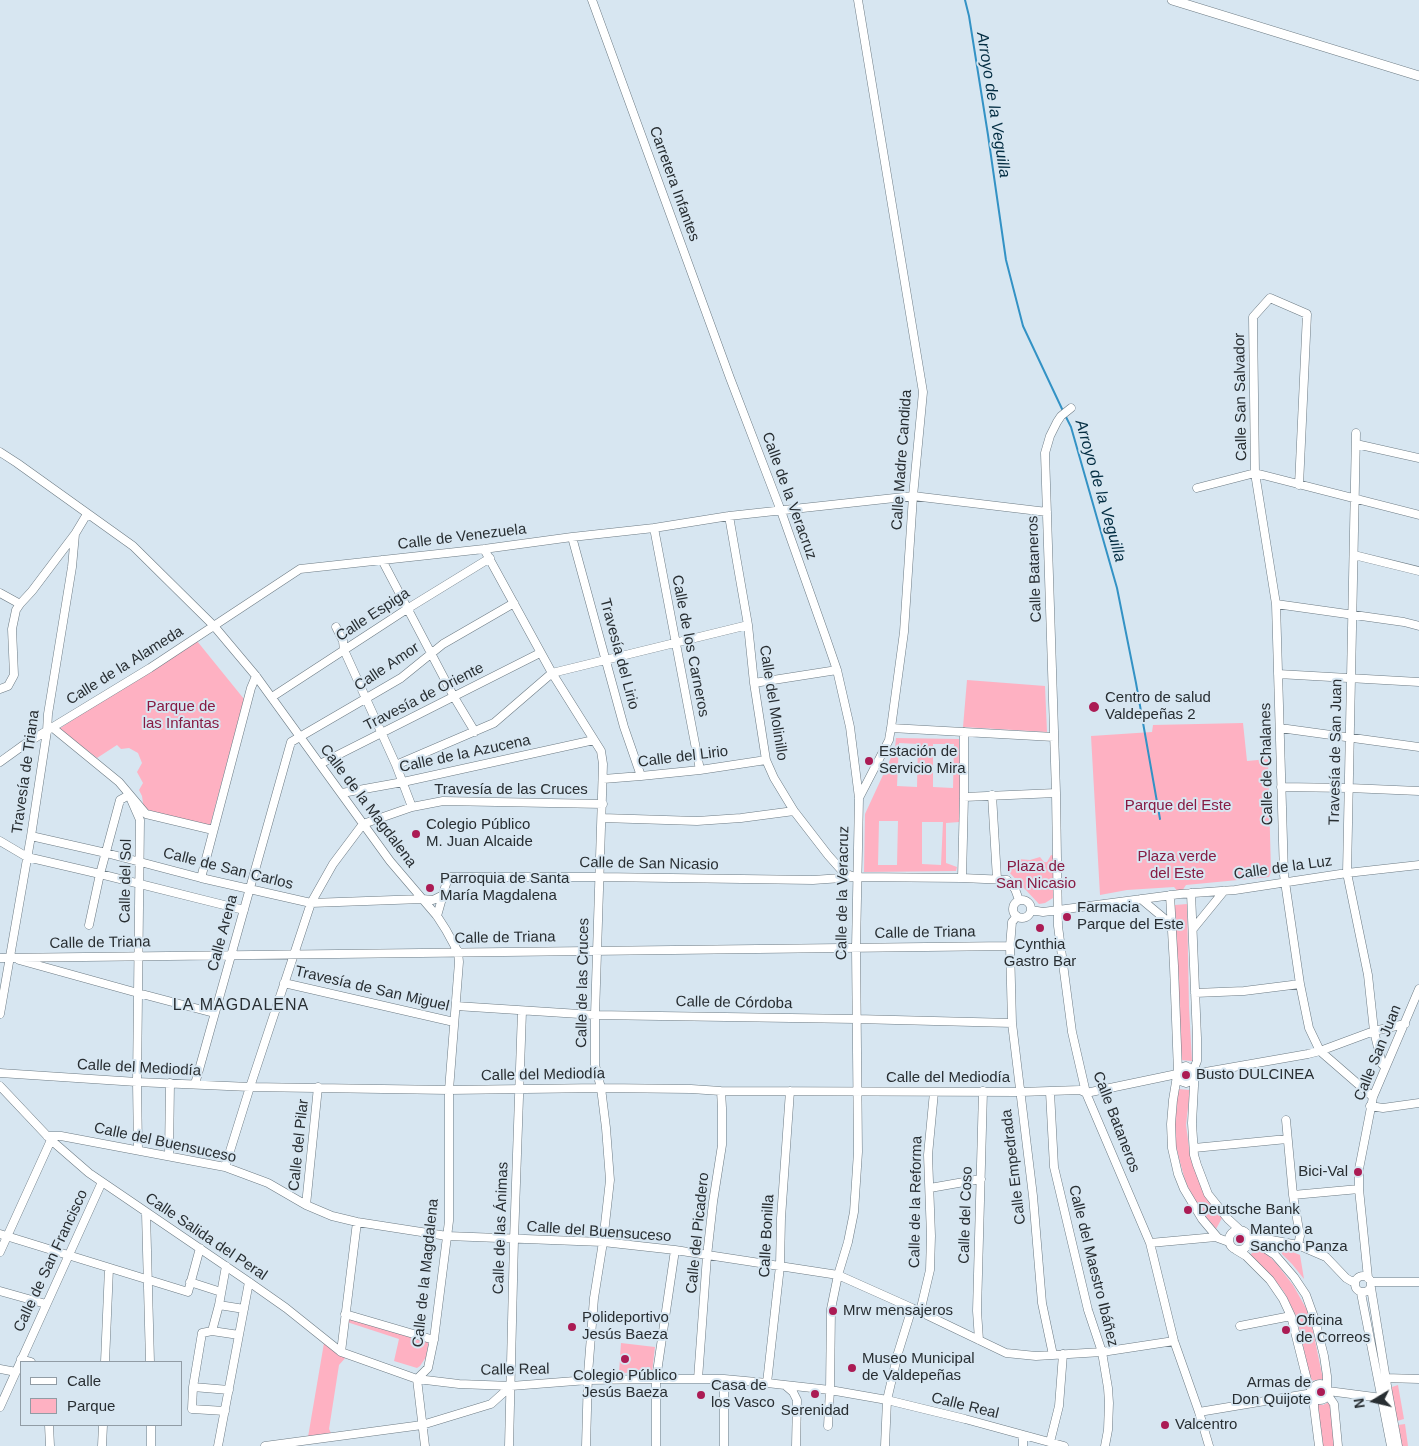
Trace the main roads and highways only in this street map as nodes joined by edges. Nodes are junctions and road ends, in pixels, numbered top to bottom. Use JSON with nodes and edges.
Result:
{"nodes":[{"id":1,"x":1172,"y":0,"type":"edge"},
{"id":2,"x":1419,"y":76,"type":"edge"}],
"edges":[{"from":1,"to":2,"type":"main road"}]}
